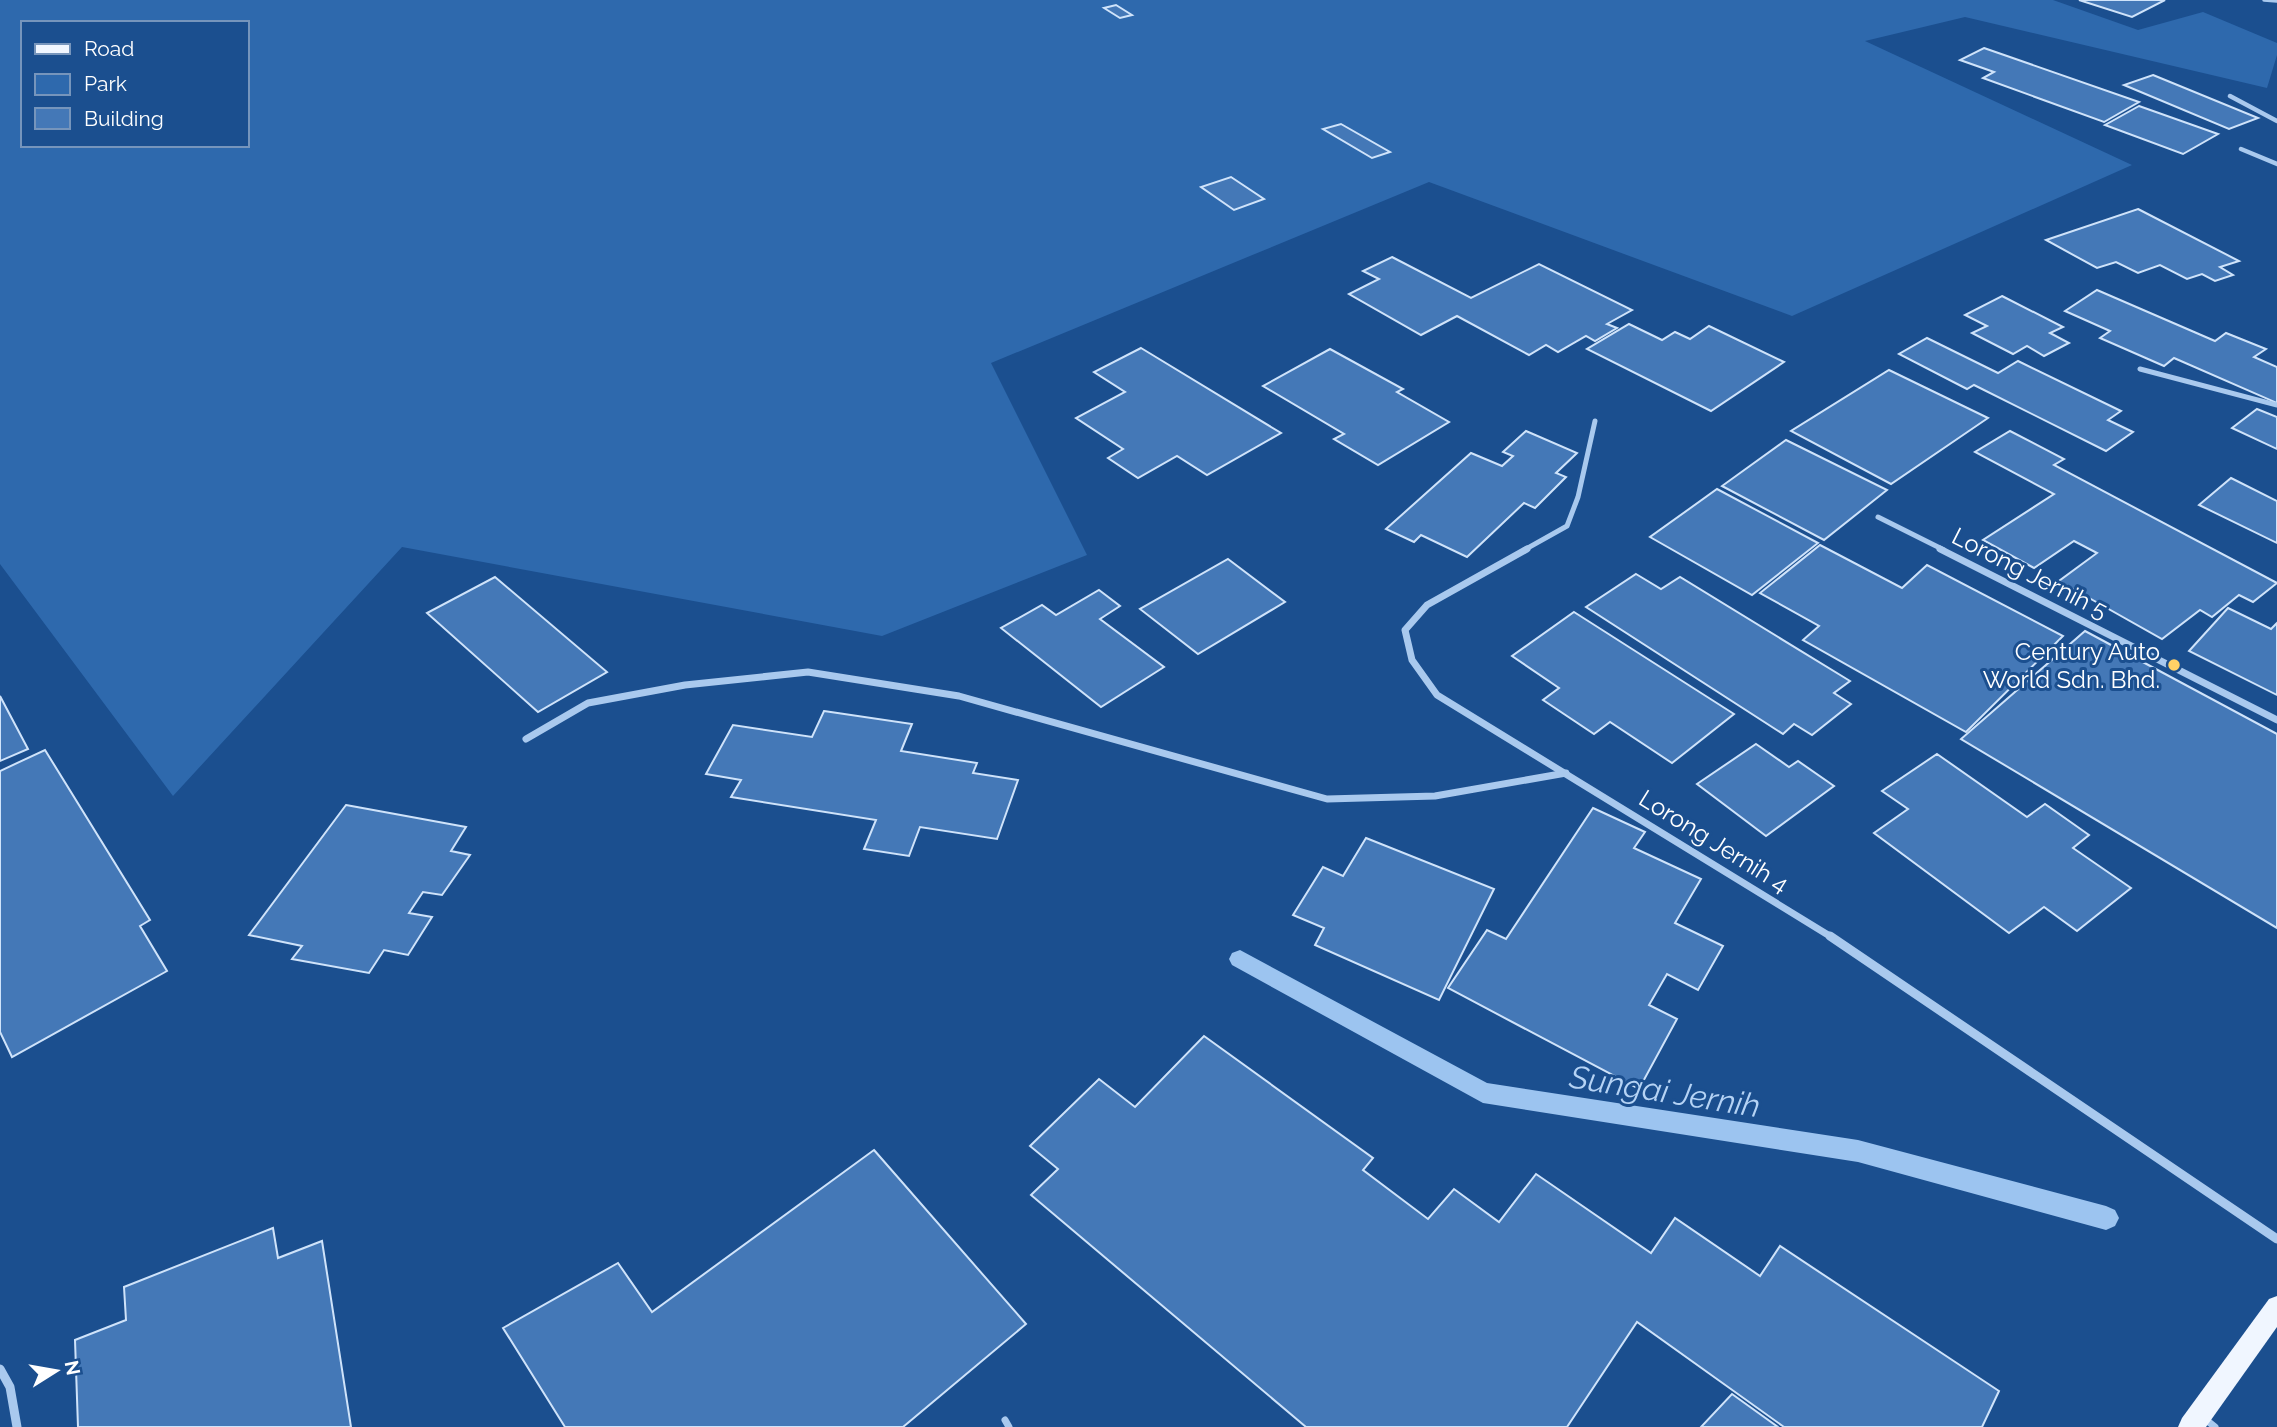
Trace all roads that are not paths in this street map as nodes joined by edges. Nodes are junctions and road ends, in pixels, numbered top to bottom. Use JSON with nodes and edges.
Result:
{"nodes":[{"id":1,"x":2264,"y":0,"type":"edge"},
{"id":2,"x":2277,"y":1,"type":"edge"},
{"id":3,"x":2230,"y":96,"type":"dead end"},
{"id":4,"x":2277,"y":121,"type":"edge"},
{"id":5,"x":2241,"y":149,"type":"dead end"},
{"id":6,"x":2277,"y":164,"type":"edge"},
{"id":7,"x":2140,"y":369,"type":"dead end"},
{"id":8,"x":2277,"y":405,"type":"edge"},
{"id":9,"x":1595,"y":421,"type":"dead end"},
{"id":10,"x":1878,"y":517,"type":"dead end"},
{"id":11,"x":2277,"y":720,"type":"edge"},
{"id":12,"x":526,"y":739,"type":"dead end"},
{"id":13,"x":1566,"y":773,"type":"junction"},
{"id":14,"x":2277,"y":1239,"type":"edge"},
{"id":15,"x":2277,"y":1307,"type":"edge"},
{"id":16,"x":0,"y":1368,"type":"edge"},
{"id":17,"x":2202,"y":1423,"type":"edge"},
{"id":18,"x":17,"y":1427,"type":"edge"}],
"edges":[{"from":1,"to":2,"type":"lane"},
{"from":3,"to":4,"type":"street"},
{"from":5,"to":6,"type":"street"},
{"from":7,"to":8,"type":"street"},
{"from":9,"to":13,"type":"street","name":"Lorong Jernih 4"},
{"from":10,"to":11,"type":"street","name":"Lorong Jernih 5"},
{"from":12,"to":13,"type":"street"},
{"from":13,"to":14,"type":"street","name":"Lorong Jernih 4"},
{"from":15,"to":17,"type":"main road"},
{"from":16,"to":18,"type":"street"}]}
